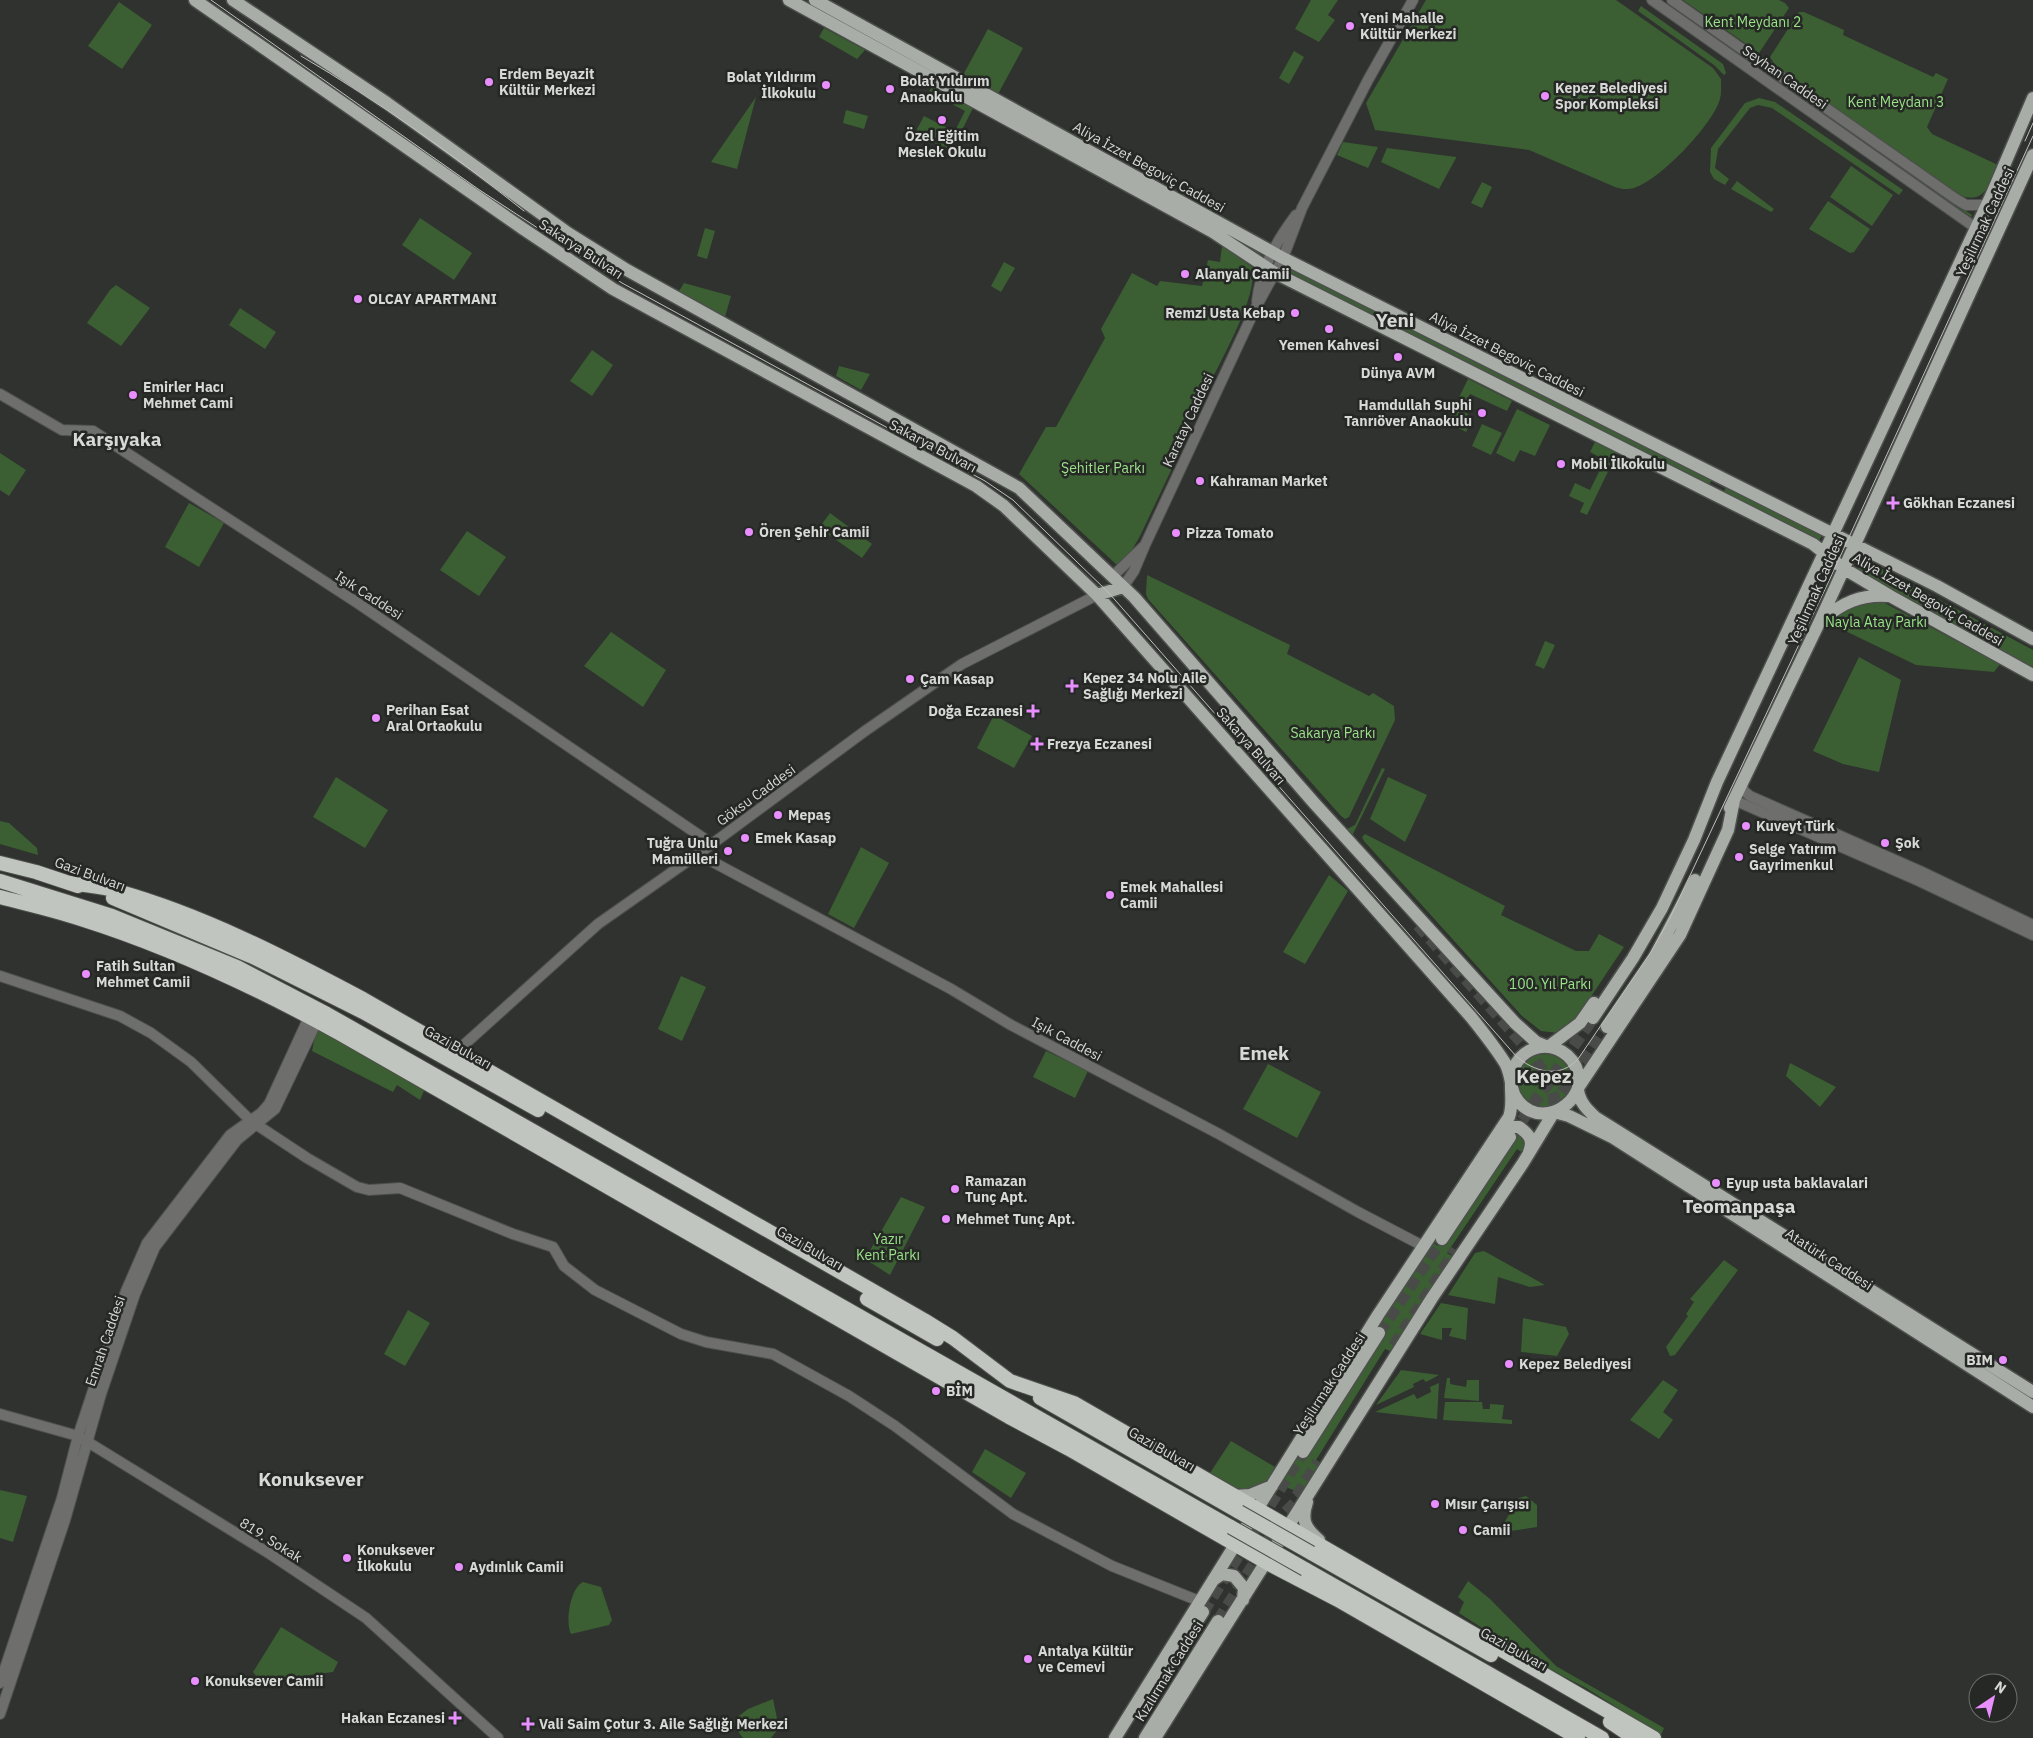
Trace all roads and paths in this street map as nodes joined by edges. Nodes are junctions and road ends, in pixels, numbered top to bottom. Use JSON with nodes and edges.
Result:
{"nodes":[{"id":1,"x":195,"y":0,"type":"edge"},
{"id":2,"x":233,"y":0,"type":"edge"},
{"id":3,"x":789,"y":0,"type":"edge"},
{"id":4,"x":815,"y":0,"type":"edge"},
{"id":5,"x":1413,"y":0,"type":"edge"},
{"id":6,"x":1652,"y":0,"type":"edge"},
{"id":7,"x":1672,"y":0,"type":"edge"},
{"id":8,"x":2033,"y":98,"type":"edge"},
{"id":9,"x":2033,"y":155,"type":"edge"},
{"id":10,"x":1987,"y":205,"type":"junction"},
{"id":11,"x":1976,"y":228,"type":"junction"},
{"id":12,"x":1278,"y":255,"type":"junction"},
{"id":13,"x":1270,"y":271,"type":"junction"},
{"id":14,"x":0,"y":394,"type":"edge"},
{"id":15,"x":1832,"y":534,"type":"junction"},
{"id":16,"x":1145,"y":545,"type":"junction"},
{"id":17,"x":1853,"y":545,"type":"junction"},
{"id":18,"x":1824,"y":552,"type":"junction"},
{"id":19,"x":1843,"y":568,"type":"junction"},
{"id":20,"x":1133,"y":574,"type":"junction"},
{"id":21,"x":1113,"y":576,"type":"junction"},
{"id":22,"x":1123,"y":587,"type":"junction"},
{"id":23,"x":1097,"y":595,"type":"junction"},
{"id":24,"x":1890,"y":596,"type":"junction"},
{"id":25,"x":1134,"y":597,"type":"junction"},
{"id":26,"x":1818,"y":623,"type":"junction"},
{"id":27,"x":2033,"y":639,"type":"edge"},
{"id":28,"x":2033,"y":675,"type":"edge"},
{"id":29,"x":1717,"y":782,"type":"junction"},
{"id":30,"x":1742,"y":783,"type":"junction"},
{"id":31,"x":1734,"y":800,"type":"junction"},
{"id":32,"x":1315,"y":804,"type":"junction"},
{"id":33,"x":712,"y":844,"type":"junction"},
{"id":34,"x":698,"y":854,"type":"junction"},
{"id":35,"x":0,"y":856,"type":"edge"},
{"id":36,"x":0,"y":863,"type":"edge"},
{"id":37,"x":36,"y":872,"type":"junction"},
{"id":38,"x":0,"y":880,"type":"edge"},
{"id":39,"x":72,"y":883,"type":"junction"},
{"id":40,"x":0,"y":887,"type":"edge"},
{"id":41,"x":48,"y":894,"type":"junction"},
{"id":42,"x":0,"y":897,"type":"edge"},
{"id":43,"x":1418,"y":925,"type":"tunnel mouth"},
{"id":44,"x":2033,"y":925,"type":"edge"},
{"id":45,"x":2033,"y":935,"type":"edge"},
{"id":46,"x":0,"y":976,"type":"edge"},
{"id":47,"x":1593,"y":1018,"type":"tunnel mouth"},
{"id":48,"x":313,"y":1019,"type":"junction"},
{"id":49,"x":1607,"y":1027,"type":"tunnel mouth"},
{"id":50,"x":1548,"y":1047,"type":"junction"},
{"id":51,"x":456,"y":1052,"type":"junction"},
{"id":52,"x":1512,"y":1086,"type":"junction"},
{"id":53,"x":1578,"y":1088,"type":"junction"},
{"id":54,"x":1554,"y":1112,"type":"junction"},
{"id":55,"x":254,"y":1123,"type":"junction"},
{"id":56,"x":1504,"y":1136,"type":"junction"},
{"id":57,"x":1524,"y":1148,"type":"dead end"},
{"id":58,"x":1524,"y":1163,"type":"junction"},
{"id":59,"x":1442,"y":1239,"type":"tunnel mouth"},
{"id":60,"x":1423,"y":1246,"type":"junction"},
{"id":61,"x":1456,"y":1250,"type":"tunnel mouth"},
{"id":62,"x":1379,"y":1333,"type":"tunnel mouth"},
{"id":63,"x":1394,"y":1346,"type":"tunnel mouth"},
{"id":64,"x":1010,"y":1381,"type":"junction"},
{"id":65,"x":987,"y":1389,"type":"junction"},
{"id":66,"x":2033,"y":1392,"type":"edge"},
{"id":67,"x":2033,"y":1407,"type":"edge"},
{"id":68,"x":0,"y":1414,"type":"edge"},
{"id":69,"x":78,"y":1436,"type":"junction"},
{"id":70,"x":1047,"y":1438,"type":"junction"},
{"id":71,"x":87,"y":1443,"type":"junction"},
{"id":72,"x":1303,"y":1452,"type":"tunnel mouth"},
{"id":73,"x":1318,"y":1462,"type":"tunnel mouth"},
{"id":74,"x":1272,"y":1486,"type":"junction"},
{"id":75,"x":1312,"y":1489,"type":"junction"},
{"id":76,"x":1234,"y":1496,"type":"junction"},
{"id":77,"x":1259,"y":1509,"type":"junction"},
{"id":78,"x":1288,"y":1527,"type":"junction"},
{"id":79,"x":1236,"y":1545,"type":"junction"},
{"id":80,"x":1267,"y":1562,"type":"junction"},
{"id":81,"x":1354,"y":1565,"type":"junction"},
{"id":82,"x":1213,"y":1580,"type":"junction"},
{"id":83,"x":1243,"y":1600,"type":"junction"},
{"id":84,"x":1201,"y":1606,"type":"junction"},
{"id":85,"x":1218,"y":1621,"type":"tunnel mouth"},
{"id":86,"x":1552,"y":1679,"type":"junction"},
{"id":87,"x":0,"y":1683,"type":"edge"},
{"id":88,"x":1574,"y":1701,"type":"junction"},
{"id":89,"x":1605,"y":1709,"type":"junction"},
{"id":90,"x":0,"y":1714,"type":"edge"},
{"id":91,"x":1554,"y":1725,"type":"junction"},
{"id":92,"x":1599,"y":1736,"type":"edge"},
{"id":93,"x":498,"y":1738,"type":"edge"},
{"id":94,"x":1115,"y":1738,"type":"edge"},
{"id":95,"x":1123,"y":1738,"type":"edge"},
{"id":96,"x":1145,"y":1738,"type":"edge"},
{"id":97,"x":1155,"y":1738,"type":"edge"},
{"id":98,"x":1578,"y":1738,"type":"edge"},
{"id":99,"x":1634,"y":1738,"type":"edge"},
{"id":100,"x":1654,"y":1738,"type":"edge"}],
"edges":[{"from":1,"to":23,"type":"main road","name":"Sakarya Bulvarı"},
{"from":2,"to":21,"type":"main road","name":"Sakarya Bulvarı"},
{"from":3,"to":13,"type":"main road","name":"Aliya İzzet Begoviç Caddesi"},
{"from":4,"to":12,"type":"main road","name":"Aliya İzzet Begoviç Caddesi"},
{"from":5,"to":12,"type":"street","name":"Karatay Caddesi"},
{"from":6,"to":11,"type":"street","name":"Seyhan Caddesi"},
{"from":7,"to":10,"type":"street","name":"Seyhan Caddesi"},
{"from":8,"to":10,"type":"main road","name":"Yeşilırmak Caddesi"},
{"from":9,"to":17,"type":"main road","name":"Yeşilırmak Caddesi"},
{"from":10,"to":11,"type":"main road","name":"Yeşilırmak Caddesi"},
{"from":11,"to":15,"type":"main road","name":"Yeşilırmak Caddesi"},
{"from":12,"to":13,"type":"street","name":"Karatay Caddesi"},
{"from":12,"to":15,"type":"main road","name":"Aliya İzzet Begoviç Caddesi"},
{"from":13,"to":16,"type":"street","name":"Karatay Caddesi"},
{"from":13,"to":18,"type":"main road","name":"Aliya İzzet Begoviç Caddesi"},
{"from":14,"to":33,"type":"street","name":"Işık Caddesi"},
{"from":15,"to":17,"type":"main road","name":"Aliya İzzet Begoviç Caddesi"},
{"from":15,"to":18,"type":"main road","name":"Yeşilırmak Caddesi"},
{"from":16,"to":20,"type":"street","name":"Karatay Caddesi"},
{"from":16,"to":21,"type":"street","name":"Karatay Caddesi"},
{"from":17,"to":19,"type":"main road","name":"Yeşilırmak Caddesi"},
{"from":17,"to":27,"type":"main road","name":"Aliya İzzet Begoviç Caddesi"},
{"from":18,"to":19,"type":"main road","name":"Aliya İzzet Begoviç Caddesi"},
{"from":18,"to":29,"type":"main road","name":"Yeşilırmak Caddesi"},
{"from":19,"to":24,"type":"main road","name":"Aliya İzzet Begoviç Caddesi"},
{"from":19,"to":26,"type":"main road","name":"Yeşilırmak Caddesi"},
{"from":20,"to":22,"type":"street","name":"Karatay Caddesi"},
{"from":20,"to":25,"type":"street"},
{"from":21,"to":22,"type":"main road","name":"Sakarya Bulvarı"},
{"from":21,"to":23,"type":"main road"},
{"from":22,"to":23,"type":"main road"},
{"from":22,"to":25,"type":"main road","name":"Sakarya Bulvarı"},
{"from":23,"to":33,"type":"street","name":"Göksu Caddesi"},
{"from":23,"to":52,"type":"main road","name":"Sakarya Bulvarı"},
{"from":24,"to":26,"type":"main road"},
{"from":24,"to":28,"type":"main road","name":"Aliya İzzet Begoviç Caddesi"},
{"from":25,"to":32,"type":"main road","name":"Sakarya Bulvarı"},
{"from":26,"to":30,"type":"main road","name":"Yeşilırmak Caddesi"},
{"from":29,"to":47,"type":"main road"},
{"from":29,"to":50,"type":"main road"},
{"from":30,"to":31,"type":"main road","name":"Yeşilırmak Caddesi"},
{"from":30,"to":44,"type":"street"},
{"from":31,"to":45,"type":"street"},
{"from":31,"to":49,"type":"main road","name":"Yeşilırmak Caddesi"},
{"from":31,"to":53,"type":"main road"},
{"from":32,"to":43,"type":"main road"},
{"from":32,"to":50,"type":"main road","name":"Sakarya Bulvarı"},
{"from":33,"to":34,"type":"street","name":"Göksu Caddesi"},
{"from":34,"to":51,"type":"street","name":"Göksu Caddesi"},
{"from":34,"to":60,"type":"street","name":"Işık Caddesi"},
{"from":35,"to":37,"type":"highway"},
{"from":36,"to":37,"type":"highway","name":"Gazi Bulvarı"},
{"from":37,"to":39,"type":"highway","name":"Gazi Bulvarı"},
{"from":38,"to":41,"type":"highway"},
{"from":39,"to":51,"type":"highway"},
{"from":39,"to":64,"type":"highway","name":"Gazi Bulvarı"},
{"from":40,"to":41,"type":"highway"},
{"from":41,"to":65,"type":"highway"},
{"from":42,"to":48,"type":"highway"},
{"from":46,"to":55,"type":"street"},
{"from":48,"to":55,"type":"street","name":"Emrah Caddesi"},
{"from":48,"to":70,"type":"highway"},
{"from":50,"to":52,"type":"main road"},
{"from":50,"to":53,"type":"main road"},
{"from":51,"to":64,"type":"highway"},
{"from":52,"to":54,"type":"main road"},
{"from":52,"to":56,"type":"main road"},
{"from":53,"to":54,"type":"main road"},
{"from":53,"to":66,"type":"main road","name":"Atatürk Caddesi"},
{"from":54,"to":58,"type":"main road"},
{"from":54,"to":67,"type":"main road","name":"Atatürk Caddesi"},
{"from":55,"to":69,"type":"street","name":"Emrah Caddesi"},
{"from":55,"to":71,"type":"street","name":"Emrah Caddesi"},
{"from":55,"to":84,"type":"street"},
{"from":56,"to":58,"type":"main road"},
{"from":56,"to":59,"type":"main road"},
{"from":56,"to":60,"type":"main road"},
{"from":57,"to":61,"type":"main road"},
{"from":58,"to":75,"type":"main road"},
{"from":60,"to":74,"type":"main road"},
{"from":62,"to":72,"type":"main road","name":"Yeşilırmak Caddesi"},
{"from":63,"to":73,"type":"main road"},
{"from":64,"to":76,"type":"highway"},
{"from":64,"to":88,"type":"highway","name":"Gazi Bulvarı","bridge":true},
{"from":65,"to":70,"type":"highway"},
{"from":65,"to":92,"type":"highway","bridge":true},
{"from":68,"to":69,"type":"street","name":"819. Sokak"},
{"from":69,"to":71,"type":"street","name":"819. Sokak"},
{"from":69,"to":87,"type":"street","name":"Emrah Caddesi"},
{"from":70,"to":79,"type":"highway"},
{"from":71,"to":90,"type":"street","name":"Emrah Caddesi"},
{"from":71,"to":93,"type":"street","name":"819. Sokak"},
{"from":74,"to":76,"type":"main road"},
{"from":74,"to":77,"type":"main road"},
{"from":75,"to":78,"type":"main road"},
{"from":75,"to":81,"type":"main road"},
{"from":76,"to":77,"type":"highway"},
{"from":77,"to":78,"type":"highway"},
{"from":77,"to":79,"type":"main road"},
{"from":78,"to":80,"type":"main road"},
{"from":78,"to":81,"type":"highway"},
{"from":79,"to":80,"type":"highway"},
{"from":79,"to":82,"type":"main road"},
{"from":80,"to":83,"type":"main road"},
{"from":80,"to":91,"type":"highway"},
{"from":81,"to":86,"type":"highway"},
{"from":82,"to":83,"type":"main road"},
{"from":82,"to":84,"type":"main road"},
{"from":83,"to":97,"type":"main road"},
{"from":84,"to":94,"type":"main road"},
{"from":84,"to":95,"type":"main road","name":"Kızılırmak Caddesi"},
{"from":85,"to":96,"type":"main road","name":"Kızılırmak Caddesi"},
{"from":86,"to":88,"type":"highway"},
{"from":86,"to":89,"type":"highway"},
{"from":88,"to":89,"type":"highway"},
{"from":88,"to":99,"type":"highway","name":"Gazi Bulvarı"},
{"from":89,"to":100,"type":"highway"},
{"from":91,"to":92,"type":"highway"},
{"from":91,"to":98,"type":"highway"}]}
